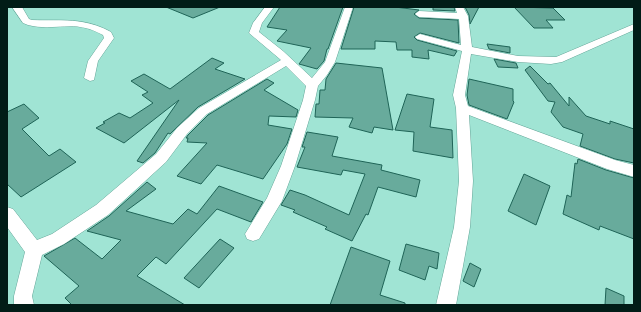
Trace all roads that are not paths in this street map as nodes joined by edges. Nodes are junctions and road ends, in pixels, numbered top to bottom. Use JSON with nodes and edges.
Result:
{"nodes":[{"id":1,"x":16,"y":7,"type":"edge"},
{"id":2,"x":270,"y":7,"type":"edge"},
{"id":3,"x":349,"y":7,"type":"edge"},
{"id":4,"x":459,"y":7,"type":"edge"},
{"id":5,"x":419,"y":14,"type":"dead end"},
{"id":6,"x":463,"y":16,"type":"junction"},
{"id":7,"x":634,"y":27,"type":"edge"},
{"id":8,"x":420,"y":37,"type":"dead end"},
{"id":9,"x":467,"y":49,"type":"junction"},
{"id":10,"x":287,"y":61,"type":"junction"},
{"id":11,"x":90,"y":78,"type":"dead end"},
{"id":12,"x":312,"y":85,"type":"junction"},
{"id":13,"x":462,"y":108,"type":"junction"},
{"id":14,"x":634,"y":172,"type":"edge"},
{"id":15,"x":7,"y":214,"type":"edge"},
{"id":16,"x":253,"y":234,"type":"dead end"},
{"id":17,"x":34,"y":250,"type":"junction"},
{"id":18,"x":20,"y":302,"type":"edge"},
{"id":19,"x":446,"y":305,"type":"edge"}],
"edges":[{"from":1,"to":11,"type":"street"},
{"from":2,"to":10,"type":"street"},
{"from":3,"to":12,"type":"street"},
{"from":4,"to":6,"type":"street"},
{"from":5,"to":6,"type":"street"},
{"from":6,"to":9,"type":"street"},
{"from":7,"to":9,"type":"street"},
{"from":8,"to":9,"type":"street"},
{"from":9,"to":13,"type":"street"},
{"from":10,"to":12,"type":"street"},
{"from":10,"to":17,"type":"street"},
{"from":12,"to":16,"type":"street"},
{"from":13,"to":14,"type":"street"},
{"from":13,"to":19,"type":"street"},
{"from":15,"to":17,"type":"street"},
{"from":17,"to":18,"type":"street"}]}
